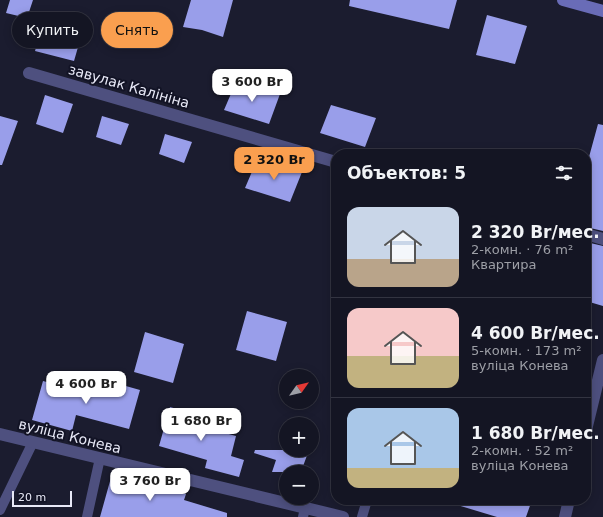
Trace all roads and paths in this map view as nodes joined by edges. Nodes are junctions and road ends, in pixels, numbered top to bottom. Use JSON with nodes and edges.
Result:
{"nodes":[{"id":1,"x":563,"y":0,"type":"edge"},
{"id":2,"x":603,"y":11,"type":"edge"},
{"id":3,"x":28,"y":73,"type":"dead end"},
{"id":4,"x":331,"y":161,"type":"edge"},
{"id":5,"x":591,"y":235,"type":"edge"},
{"id":6,"x":603,"y":239,"type":"edge"},
{"id":7,"x":603,"y":360,"type":"edge"},
{"id":8,"x":591,"y":409,"type":"edge"},
{"id":9,"x":0,"y":434,"type":"edge"},
{"id":10,"x":33,"y":442,"type":"junction"},
{"id":11,"x":100,"y":458,"type":"junction"},
{"id":12,"x":366,"y":505,"type":"edge"},
{"id":13,"x":568,"y":505,"type":"edge"},
{"id":14,"x":0,"y":510,"type":"edge"},
{"id":15,"x":304,"y":512,"type":"edge"},
{"id":16,"x":87,"y":517,"type":"edge"},
{"id":17,"x":343,"y":517,"type":"edge"},
{"id":18,"x":362,"y":517,"type":"edge"},
{"id":19,"x":565,"y":517,"type":"edge"}],
"edges":[{"from":1,"to":2,"type":"street"},
{"from":3,"to":4,"type":"street","name":"завулак Калініна"},
{"from":5,"to":6,"type":"street"},
{"from":7,"to":8,"type":"street"},
{"from":9,"to":10,"type":"street","name":"вуліца Конева"},
{"from":10,"to":11,"type":"street","name":"вуліца Конева"},
{"from":10,"to":14,"type":"lane"},
{"from":11,"to":15,"type":"street","name":"вуліца Конева"},
{"from":11,"to":16,"type":"lane"},
{"from":12,"to":18,"type":"lane"},
{"from":13,"to":19,"type":"street"},
{"from":15,"to":17,"type":"street","name":"вуліца Конева"}]}
